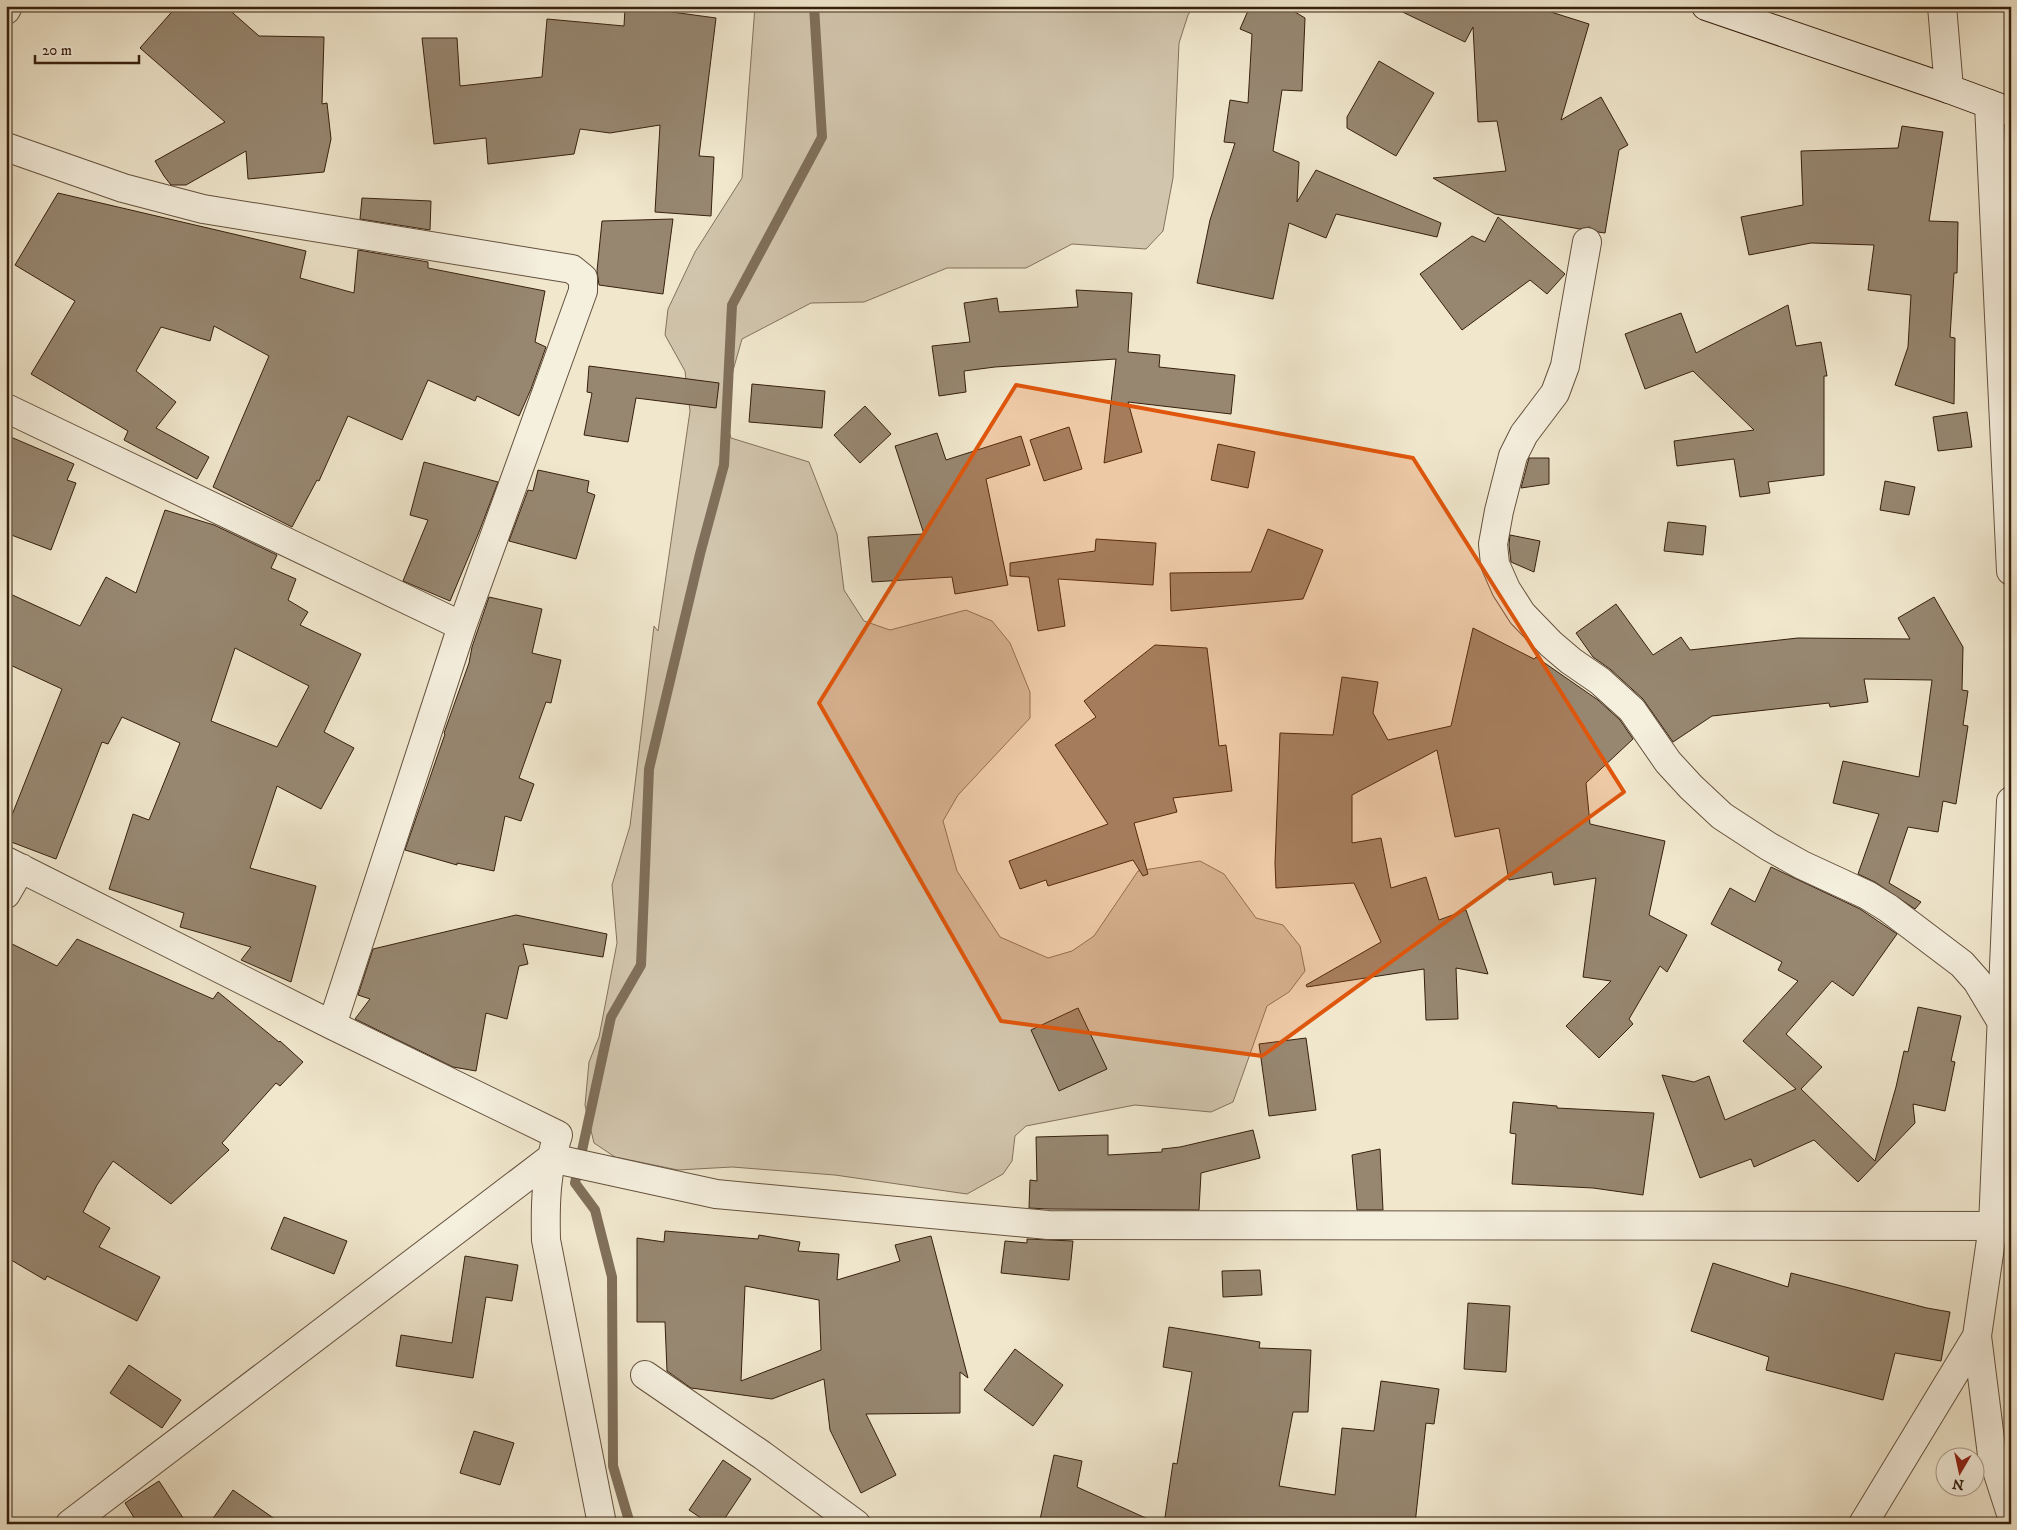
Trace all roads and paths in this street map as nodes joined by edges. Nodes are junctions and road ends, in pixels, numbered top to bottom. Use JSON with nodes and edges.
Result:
{"nodes":[{"id":1,"x":8,"y":6,"type":"edge"},
{"id":2,"x":1706,"y":6,"type":"edge"},
{"id":3,"x":1942,"y":6,"type":"edge"},
{"id":4,"x":6,"y":10,"type":"edge"},
{"id":5,"x":1948,"y":89,"type":"junction"},
{"id":6,"x":2000,"y":108,"type":"edge"},
{"id":7,"x":6,"y":147,"type":"edge"},
{"id":8,"x":1588,"y":242,"type":"dead end"},
{"id":9,"x":6,"y":408,"type":"edge"},
{"id":10,"x":2011,"y":571,"type":"edge"},
{"id":11,"x":462,"y":626,"type":"junction"},
{"id":12,"x":2011,"y":801,"type":"edge"},
{"id":13,"x":14,"y":865,"type":"edge"},
{"id":14,"x":6,"y":894,"type":"edge"},
{"id":15,"x":332,"y":1025,"type":"junction"},
{"id":16,"x":2006,"y":1025,"type":"edge"},
{"id":17,"x":551,"y":1158,"type":"junction"},
{"id":18,"x":2002,"y":1226,"type":"edge"},
{"id":19,"x":1977,"y":1336,"type":"junction"},
{"id":20,"x":645,"y":1375,"type":"dead end"},
{"id":21,"x":2011,"y":1514,"type":"edge"},
{"id":22,"x":70,"y":1524,"type":"edge"},
{"id":23,"x":602,"y":1524,"type":"edge"},
{"id":24,"x":856,"y":1524,"type":"edge"},
{"id":25,"x":1863,"y":1524,"type":"edge"}],
"edges":[{"from":1,"to":4,"type":"street"},
{"from":2,"to":5,"type":"street"},
{"from":3,"to":5,"type":"street"},
{"from":5,"to":6,"type":"street"},
{"from":6,"to":10,"type":"street"},
{"from":7,"to":11,"type":"street"},
{"from":8,"to":16,"type":"street"},
{"from":9,"to":11,"type":"street"},
{"from":11,"to":15,"type":"street"},
{"from":12,"to":16,"type":"street"},
{"from":13,"to":14,"type":"street"},
{"from":13,"to":15,"type":"street"},
{"from":15,"to":17,"type":"street"},
{"from":16,"to":18,"type":"street"},
{"from":17,"to":18,"type":"street"},
{"from":17,"to":22,"type":"street"},
{"from":17,"to":23,"type":"street"},
{"from":18,"to":19,"type":"street"},
{"from":19,"to":21,"type":"street"},
{"from":19,"to":25,"type":"street"},
{"from":20,"to":24,"type":"street"}]}
